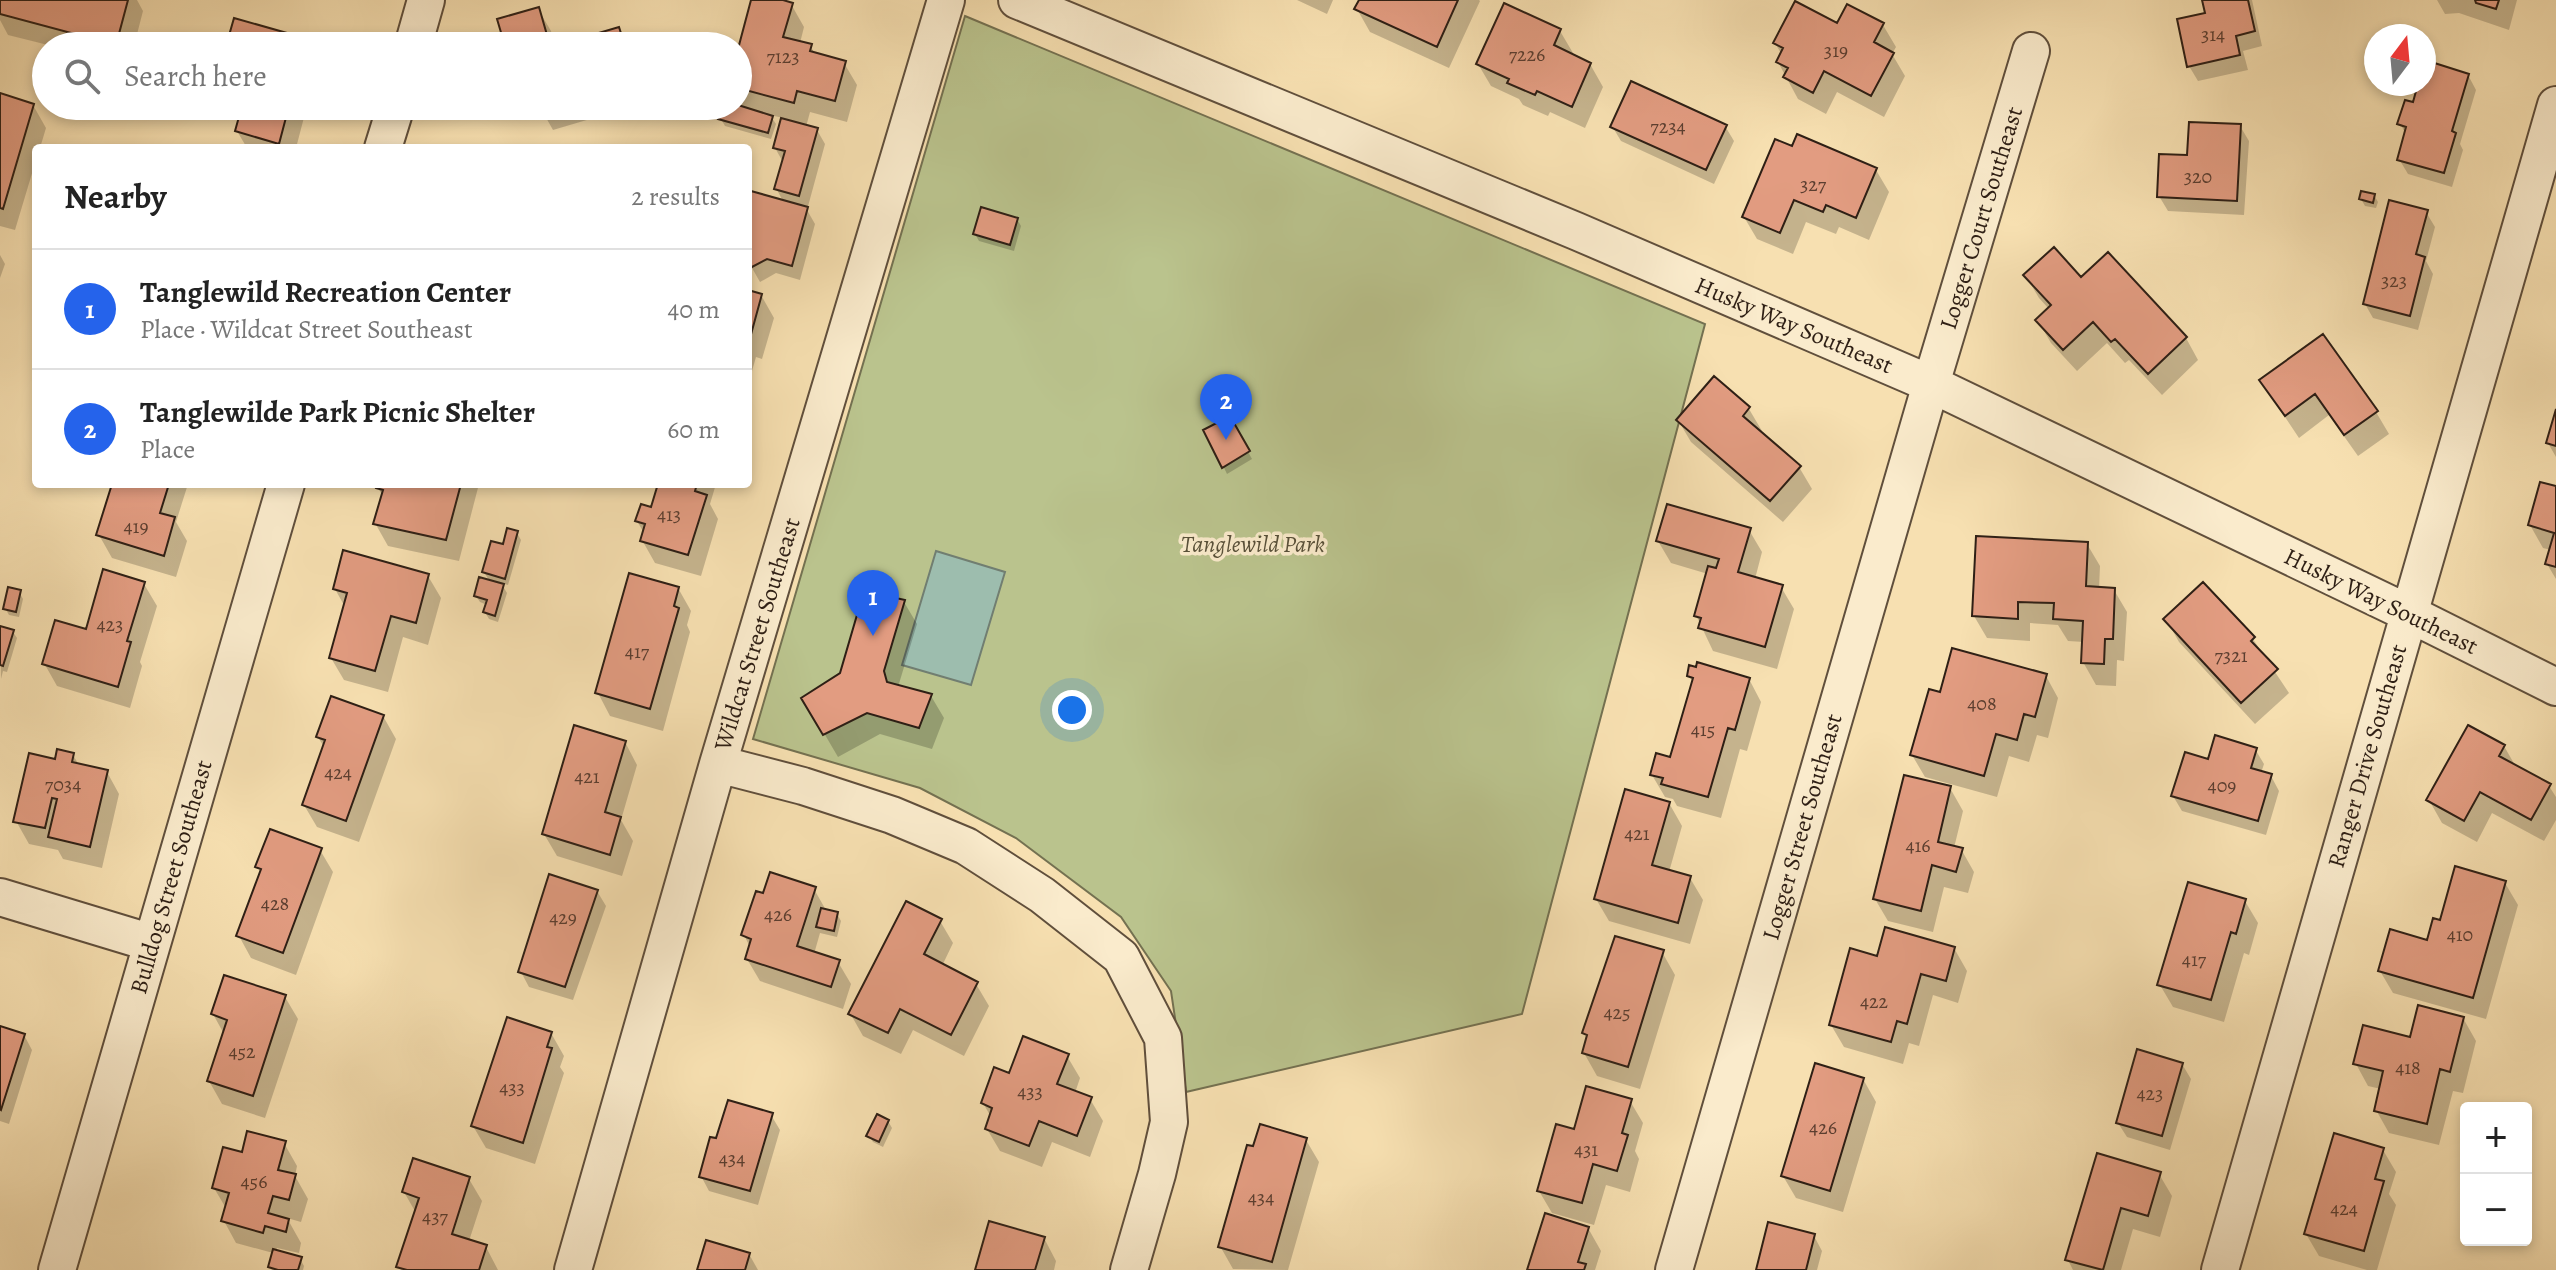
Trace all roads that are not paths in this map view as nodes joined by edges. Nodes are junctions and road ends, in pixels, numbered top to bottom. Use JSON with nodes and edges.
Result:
{"nodes":[{"id":1,"x":426,"y":0,"type":"edge"},
{"id":2,"x":946,"y":0,"type":"edge"},
{"id":3,"x":1017,"y":0,"type":"edge"},
{"id":4,"x":417,"y":32,"type":"edge"},
{"id":5,"x":2031,"y":51,"type":"dead end"},
{"id":6,"x":2556,"y":105,"type":"edge"},
{"id":7,"x":392,"y":120,"type":"edge"},
{"id":8,"x":384,"y":144,"type":"edge"},
{"id":9,"x":1931,"y":384,"type":"junction"},
{"id":10,"x":285,"y":488,"type":"edge"},
{"id":11,"x":2408,"y":613,"type":"junction"},
{"id":12,"x":2556,"y":687,"type":"edge"},
{"id":13,"x":718,"y":764,"type":"junction"},
{"id":14,"x":0,"y":897,"type":"edge"},
{"id":15,"x":152,"y":943,"type":"junction"},
{"id":16,"x":57,"y":1270,"type":"edge"},
{"id":17,"x":573,"y":1270,"type":"edge"},
{"id":18,"x":1129,"y":1270,"type":"edge"},
{"id":19,"x":1674,"y":1270,"type":"edge"},
{"id":20,"x":2220,"y":1270,"type":"edge"}],
"edges":[{"from":1,"to":4,"type":"street"},
{"from":2,"to":13,"type":"street","name":"Wildcat Street Southeast"},
{"from":3,"to":9,"type":"street","name":"Husky Way Southeast"},
{"from":5,"to":9,"type":"street","name":"Logger Court Southeast"},
{"from":6,"to":11,"type":"street","name":"Ranger Drive Southeast"},
{"from":7,"to":8,"type":"street"},
{"from":9,"to":11,"type":"street","name":"Husky Way Southeast"},
{"from":9,"to":19,"type":"street","name":"Logger Street Southeast"},
{"from":10,"to":15,"type":"street","name":"Bulldog Street Southeast"},
{"from":11,"to":12,"type":"street","name":"Husky Way Southeast"},
{"from":11,"to":20,"type":"street","name":"Ranger Drive Southeast"},
{"from":13,"to":17,"type":"street","name":"Wildcat Street Southeast"},
{"from":13,"to":18,"type":"street"},
{"from":14,"to":15,"type":"street"},
{"from":15,"to":16,"type":"street","name":"Bulldog Street Southeast"}]}
